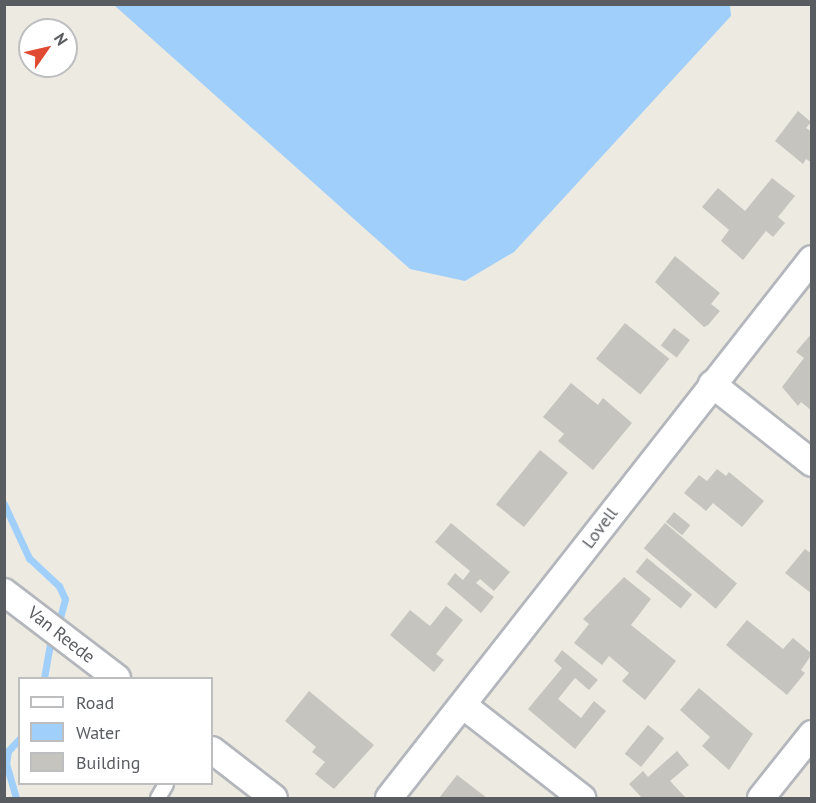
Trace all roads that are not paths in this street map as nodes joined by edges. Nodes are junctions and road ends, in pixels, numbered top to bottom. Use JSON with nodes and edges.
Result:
{"nodes":[{"id":1,"x":812,"y":259,"type":"edge"},
{"id":2,"x":712,"y":384,"type":"junction"},
{"id":3,"x":812,"y":463,"type":"edge"},
{"id":4,"x":4,"y":592,"type":"edge"},
{"id":5,"x":116,"y":677,"type":"edge"},
{"id":6,"x":464,"y":706,"type":"junction"},
{"id":7,"x":812,"y":734,"type":"edge"},
{"id":8,"x":213,"y":751,"type":"edge"},
{"id":9,"x":274,"y":798,"type":"edge"},
{"id":10,"x":389,"y":798,"type":"edge"},
{"id":11,"x":582,"y":798,"type":"edge"},
{"id":12,"x":761,"y":798,"type":"edge"}],
"edges":[{"from":1,"to":2,"type":"street","name":"Lovell"},
{"from":2,"to":3,"type":"street"},
{"from":2,"to":6,"type":"street","name":"Lovell"},
{"from":4,"to":5,"type":"street","name":"Van Reede"},
{"from":6,"to":10,"type":"street","name":"Lovell"},
{"from":6,"to":11,"type":"street"},
{"from":7,"to":12,"type":"street"},
{"from":8,"to":9,"type":"street"}]}
